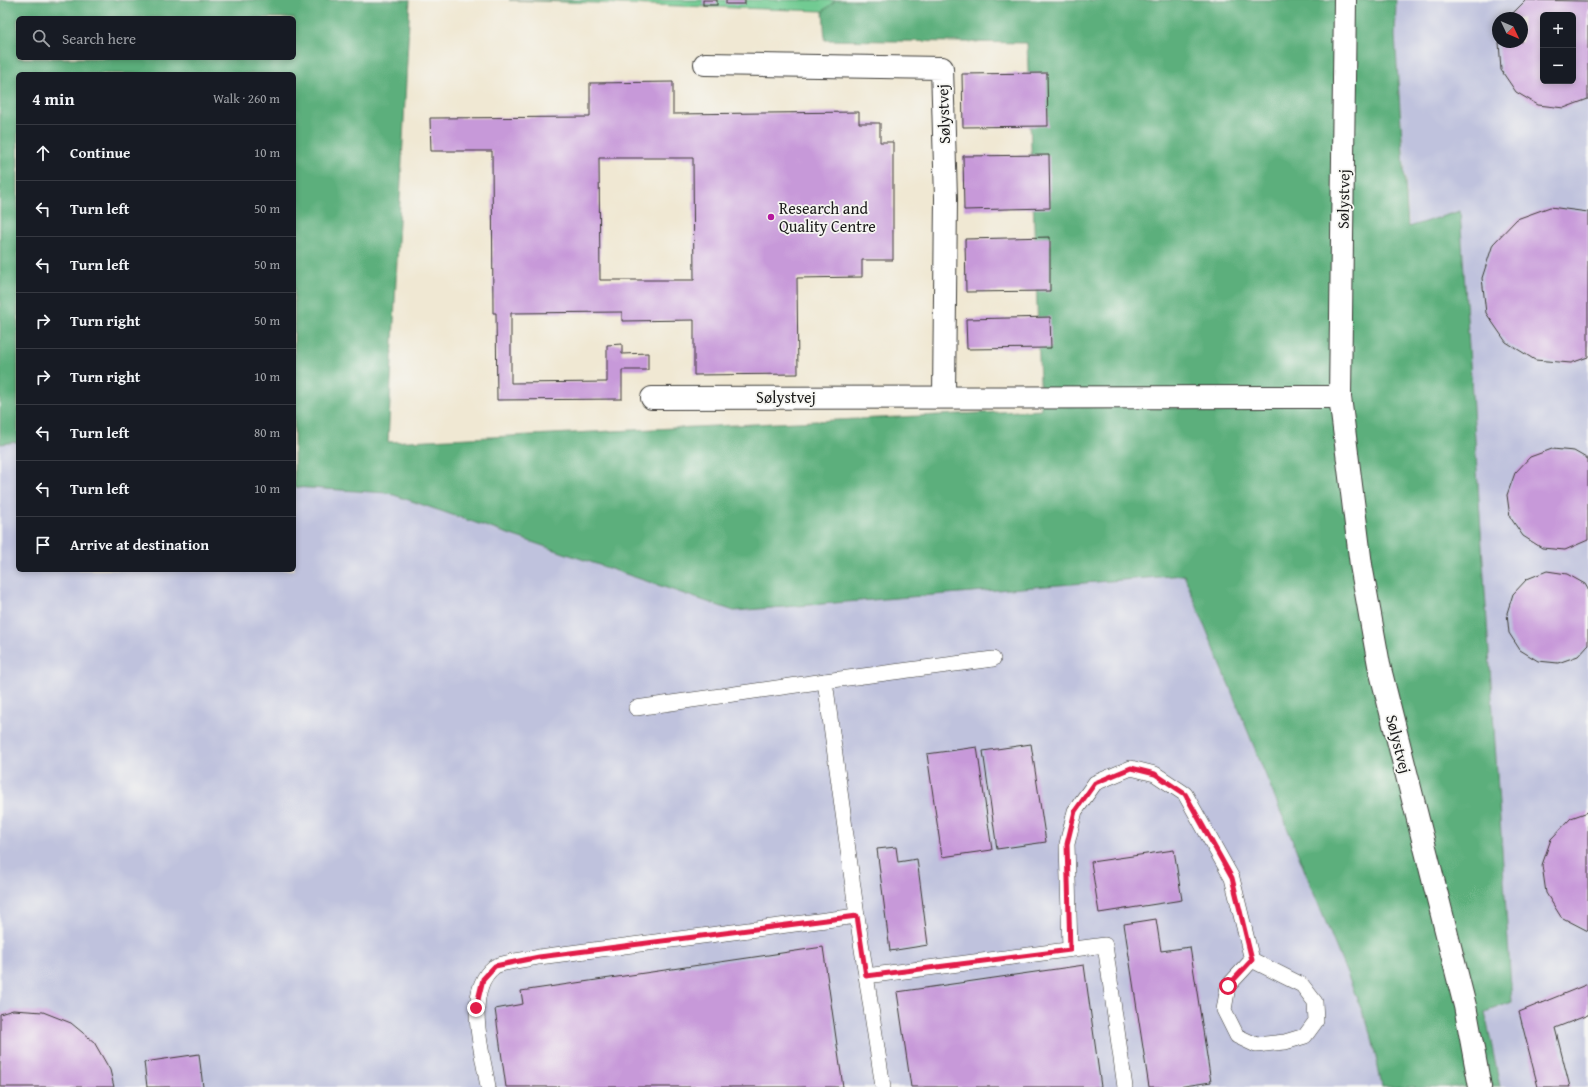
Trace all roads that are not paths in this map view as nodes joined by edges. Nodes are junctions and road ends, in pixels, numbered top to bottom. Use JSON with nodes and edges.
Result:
{"nodes":[{"id":1,"x":1345,"y":0,"type":"edge"},
{"id":2,"x":705,"y":64,"type":"dead end"},
{"id":3,"x":944,"y":396,"type":"junction"},
{"id":4,"x":1340,"y":397,"type":"junction"},
{"id":5,"x":652,"y":398,"type":"dead end"},
{"id":6,"x":993,"y":659,"type":"dead end"},
{"id":7,"x":825,"y":681,"type":"junction"},
{"id":8,"x":636,"y":708,"type":"dead end"},
{"id":9,"x":857,"y":916,"type":"junction"},
{"id":10,"x":1070,"y":950,"type":"junction"},
{"id":11,"x":1252,"y":960,"type":"junction"},
{"id":12,"x":866,"y":976,"type":"junction"},
{"id":13,"x":488,"y":1087,"type":"edge"},
{"id":14,"x":884,"y":1087,"type":"edge"},
{"id":15,"x":1125,"y":1087,"type":"edge"},
{"id":16,"x":1480,"y":1087,"type":"edge"}],
"edges":[{"from":1,"to":4,"type":"street","name":"Sølystvej"},
{"from":2,"to":3,"type":"street","name":"Sølystvej"},
{"from":3,"to":4,"type":"street","name":"Sølystvej"},
{"from":3,"to":5,"type":"street","name":"Sølystvej"},
{"from":4,"to":16,"type":"street","name":"Sølystvej"},
{"from":6,"to":7,"type":"lane"},
{"from":7,"to":8,"type":"lane"},
{"from":7,"to":9,"type":"lane"},
{"from":9,"to":12,"type":"lane"},
{"from":9,"to":13,"type":"lane"},
{"from":10,"to":11,"type":"lane"},
{"from":10,"to":12,"type":"lane"},
{"from":10,"to":15,"type":"lane"},
{"from":11,"to":11,"type":"lane"},
{"from":12,"to":14,"type":"lane"}]}
